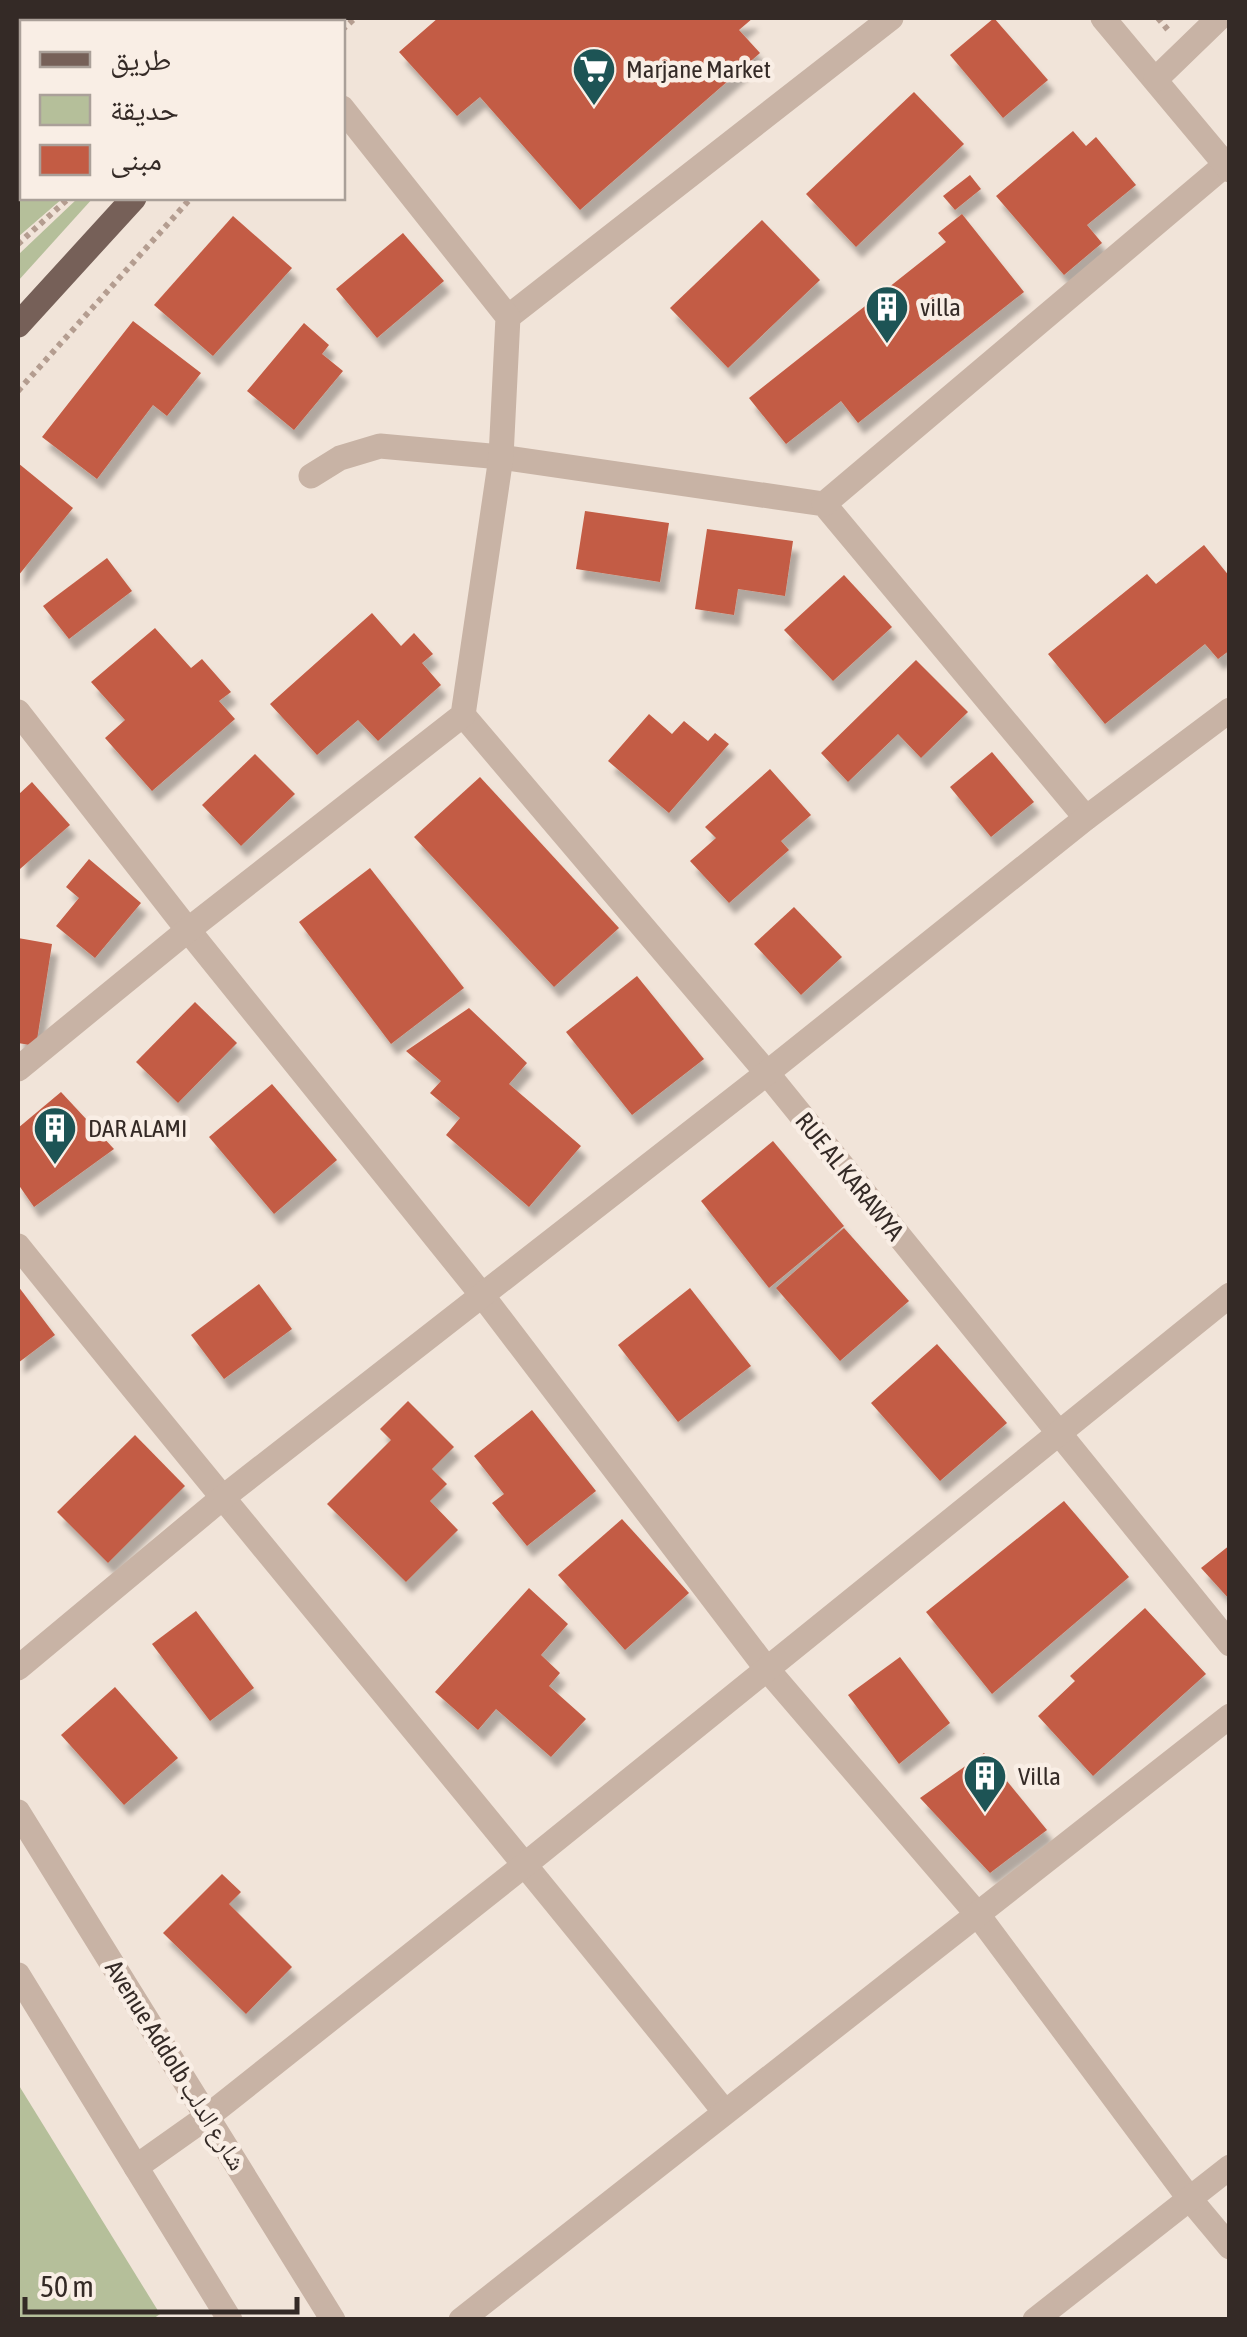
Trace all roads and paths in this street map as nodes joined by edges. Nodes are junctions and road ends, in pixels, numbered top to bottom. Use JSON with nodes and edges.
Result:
{"nodes":[{"id":1,"x":891,"y":18,"type":"edge"},
{"id":2,"x":1103,"y":18,"type":"edge"},
{"id":3,"x":1219,"y":18,"type":"edge"},
{"id":4,"x":1156,"y":79,"type":"junction"},
{"id":5,"x":345,"y":112,"type":"edge"},
{"id":6,"x":1228,"y":168,"type":"edge"},
{"id":7,"x":67,"y":200,"type":"edge"},
{"id":8,"x":132,"y":200,"type":"edge"},
{"id":9,"x":189,"y":200,"type":"edge"},
{"id":10,"x":18,"y":244,"type":"edge"},
{"id":11,"x":508,"y":317,"type":"junction"},
{"id":12,"x":18,"y":326,"type":"edge"},
{"id":13,"x":18,"y":391,"type":"edge"},
{"id":14,"x":501,"y":457,"type":"junction"},
{"id":15,"x":311,"y":476,"type":"dead end"},
{"id":16,"x":824,"y":504,"type":"junction"},
{"id":17,"x":18,"y":712,"type":"edge"},
{"id":18,"x":463,"y":714,"type":"junction"},
{"id":19,"x":1226,"y":721,"type":"edge"},
{"id":20,"x":1086,"y":818,"type":"junction"},
{"id":21,"x":188,"y":930,"type":"junction"},
{"id":22,"x":18,"y":1069,"type":"edge"},
{"id":23,"x":767,"y":1074,"type":"junction"},
{"id":24,"x":18,"y":1246,"type":"edge"},
{"id":25,"x":482,"y":1295,"type":"junction"},
{"id":26,"x":1230,"y":1295,"type":"edge"},
{"id":27,"x":1057,"y":1434,"type":"junction"},
{"id":28,"x":222,"y":1499,"type":"junction"},
{"id":29,"x":1230,"y":1644,"type":"edge"},
{"id":30,"x":18,"y":1668,"type":"edge"},
{"id":31,"x":766,"y":1668,"type":"junction"},
{"id":32,"x":1230,"y":1716,"type":"edge"},
{"id":33,"x":18,"y":1812,"type":"edge"},
{"id":34,"x":526,"y":1863,"type":"junction"},
{"id":35,"x":978,"y":1915,"type":"junction"},
{"id":36,"x":18,"y":1974,"type":"edge"},
{"id":37,"x":724,"y":2111,"type":"junction"},
{"id":38,"x":208,"y":2116,"type":"junction"},
{"id":39,"x":1230,"y":2166,"type":"edge"},
{"id":40,"x":136,"y":2168,"type":"junction"},
{"id":41,"x":1189,"y":2198,"type":"junction"},
{"id":42,"x":1230,"y":2247,"type":"edge"},
{"id":43,"x":230,"y":2320,"type":"edge"},
{"id":44,"x":333,"y":2320,"type":"edge"},
{"id":45,"x":462,"y":2320,"type":"edge"},
{"id":46,"x":1036,"y":2320,"type":"edge"}],
"edges":[{"from":1,"to":11,"type":"street"},
{"from":2,"to":4,"type":"street"},
{"from":3,"to":4,"type":"street"},
{"from":4,"to":6,"type":"street"},
{"from":5,"to":11,"type":"street"},
{"from":6,"to":16,"type":"street"},
{"from":7,"to":10,"type":"path"},
{"from":8,"to":12,"type":"main road"},
{"from":9,"to":13,"type":"path"},
{"from":11,"to":14,"type":"street"},
{"from":14,"to":15,"type":"street"},
{"from":14,"to":16,"type":"street"},
{"from":14,"to":18,"type":"street"},
{"from":16,"to":20,"type":"street"},
{"from":17,"to":21,"type":"street"},
{"from":18,"to":21,"type":"street"},
{"from":18,"to":23,"type":"street","name":"RUE AL KARAWYA"},
{"from":19,"to":20,"type":"street"},
{"from":20,"to":23,"type":"street"},
{"from":21,"to":22,"type":"street"},
{"from":21,"to":25,"type":"street"},
{"from":23,"to":25,"type":"street"},
{"from":23,"to":27,"type":"street","name":"RUE AL KARAWYA"},
{"from":24,"to":28,"type":"street"},
{"from":25,"to":28,"type":"street"},
{"from":25,"to":31,"type":"street"},
{"from":26,"to":27,"type":"street"},
{"from":27,"to":29,"type":"street","name":"RUE AL KARAWYA"},
{"from":27,"to":31,"type":"street"},
{"from":28,"to":30,"type":"street"},
{"from":28,"to":34,"type":"street"},
{"from":31,"to":34,"type":"street"},
{"from":31,"to":35,"type":"street"},
{"from":32,"to":35,"type":"street"},
{"from":33,"to":38,"type":"street","name":"Avenue Addolb شارع الدلب"},
{"from":34,"to":37,"type":"street"},
{"from":34,"to":38,"type":"street"},
{"from":35,"to":37,"type":"street"},
{"from":35,"to":41,"type":"street"},
{"from":36,"to":40,"type":"street"},
{"from":37,"to":45,"type":"street"},
{"from":38,"to":40,"type":"street"},
{"from":38,"to":44,"type":"street","name":"Avenue Addolb شارع الدلب"},
{"from":39,"to":41,"type":"street"},
{"from":40,"to":43,"type":"street"},
{"from":41,"to":42,"type":"street"},
{"from":41,"to":46,"type":"street"}]}
